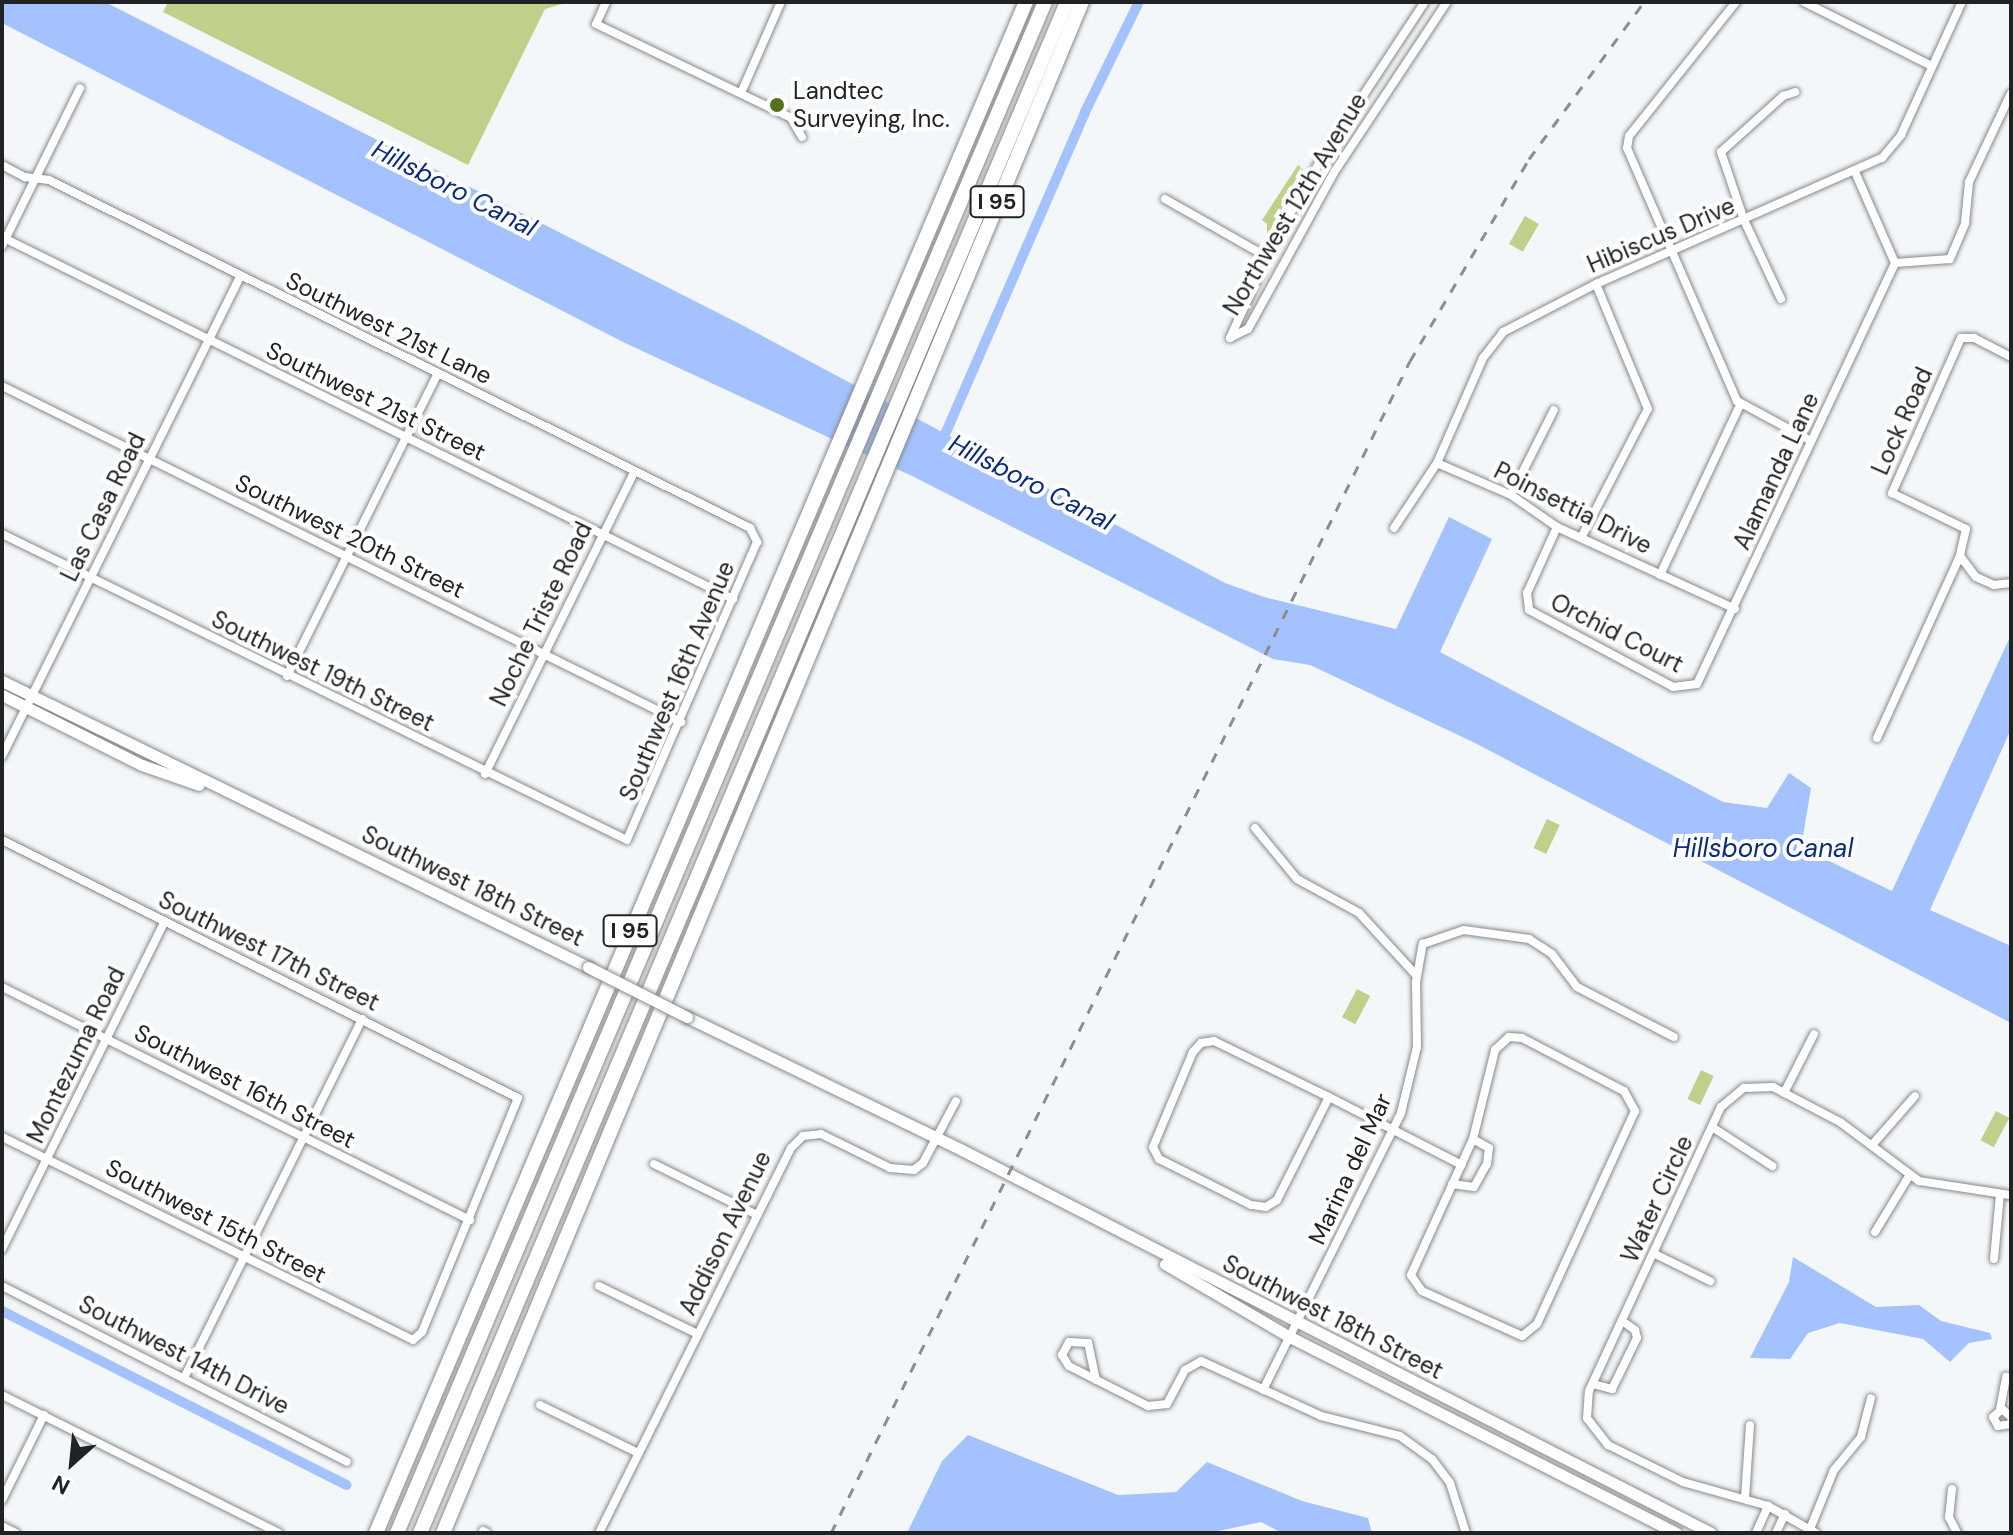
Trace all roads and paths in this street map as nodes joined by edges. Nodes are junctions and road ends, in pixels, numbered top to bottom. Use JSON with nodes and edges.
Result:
{"nodes":[{"id":1,"x":606,"y":2,"type":"edge"},
{"id":2,"x":781,"y":2,"type":"edge"},
{"id":3,"x":1026,"y":2,"type":"edge"},
{"id":4,"x":1045,"y":2,"type":"edge"},
{"id":5,"x":1425,"y":2,"type":"edge"},
{"id":6,"x":1433,"y":2,"type":"edge"},
{"id":7,"x":1736,"y":2,"type":"edge"},
{"id":8,"x":1804,"y":2,"type":"edge"},
{"id":9,"x":1962,"y":2,"type":"edge"},
{"id":10,"x":1078,"y":3,"type":"edge"},
{"id":11,"x":1444,"y":5,"type":"edge"},
{"id":12,"x":1932,"y":66,"type":"junction"},
{"id":13,"x":80,"y":88,"type":"dead end"},
{"id":14,"x":1795,"y":92,"type":"dead end"},
{"id":15,"x":741,"y":93,"type":"junction"},
{"id":16,"x":2011,"y":93,"type":"edge"},
{"id":17,"x":802,"y":137,"type":"dead end"},
{"id":18,"x":2,"y":165,"type":"edge"},
{"id":19,"x":1856,"y":174,"type":"junction"},
{"id":20,"x":37,"y":176,"type":"junction"},
{"id":21,"x":1165,"y":199,"type":"dead end"},
{"id":22,"x":1744,"y":220,"type":"junction"},
{"id":23,"x":3,"y":241,"type":"edge"},
{"id":24,"x":1669,"y":251,"type":"junction"},
{"id":25,"x":1267,"y":257,"type":"junction"},
{"id":26,"x":1895,"y":263,"type":"junction"},
{"id":27,"x":240,"y":277,"type":"junction"},
{"id":28,"x":1596,"y":284,"type":"junction"},
{"id":29,"x":1781,"y":299,"type":"dead end"},
{"id":30,"x":209,"y":340,"type":"junction"},
{"id":31,"x":2011,"y":357,"type":"edge"},
{"id":32,"x":437,"y":375,"type":"junction"},
{"id":33,"x":2,"y":386,"type":"edge"},
{"id":34,"x":1740,"y":405,"type":"junction"},
{"id":35,"x":1554,"y":410,"type":"dead end"},
{"id":36,"x":406,"y":438,"type":"junction"},
{"id":37,"x":1811,"y":441,"type":"junction"},
{"id":38,"x":149,"y":459,"type":"junction"},
{"id":39,"x":1437,"y":463,"type":"junction"},
{"id":40,"x":634,"y":473,"type":"junction"},
{"id":41,"x":1511,"y":495,"type":"junction"},
{"id":42,"x":1557,"y":527,"type":"junction"},
{"id":43,"x":1394,"y":528,"type":"dead end"},
{"id":44,"x":2,"y":534,"type":"edge"},
{"id":45,"x":757,"y":534,"type":"joint"},
{"id":46,"x":603,"y":536,"type":"junction"},
{"id":47,"x":1581,"y":538,"type":"junction"},
{"id":48,"x":1960,"y":556,"type":"junction"},
{"id":49,"x":347,"y":557,"type":"junction"},
{"id":50,"x":1660,"y":575,"type":"junction"},
{"id":51,"x":90,"y":578,"type":"junction"},
{"id":52,"x":2011,"y":583,"type":"edge"},
{"id":53,"x":733,"y":599,"type":"junction"},
{"id":54,"x":1735,"y":609,"type":"junction"},
{"id":55,"x":544,"y":655,"type":"junction"},
{"id":56,"x":287,"y":676,"type":"junction"},
{"id":57,"x":2,"y":681,"type":"edge"},
{"id":58,"x":1687,"y":689,"type":"joint"},
{"id":59,"x":2,"y":695,"type":"edge"},
{"id":60,"x":29,"y":702,"type":"junction"},
{"id":61,"x":681,"y":722,"type":"junction"},
{"id":62,"x":1877,"y":738,"type":"dead end"},
{"id":63,"x":2,"y":756,"type":"edge"},
{"id":64,"x":485,"y":774,"type":"junction"},
{"id":65,"x":1255,"y":828,"type":"dead end"},
{"id":66,"x":2,"y":840,"type":"edge"},
{"id":67,"x":627,"y":840,"type":"joint"},
{"id":68,"x":165,"y":921,"type":"junction"},
{"id":69,"x":1416,"y":975,"type":"junction"},
{"id":70,"x":2,"y":987,"type":"edge"},
{"id":71,"x":362,"y":1019,"type":"junction"},
{"id":72,"x":1814,"y":1034,"type":"dead end"},
{"id":73,"x":1674,"y":1037,"type":"dead end"},
{"id":74,"x":107,"y":1039,"type":"junction"},
{"id":75,"x":1784,"y":1093,"type":"junction"},
{"id":76,"x":1915,"y":1096,"type":"dead end"},
{"id":77,"x":1329,"y":1097,"type":"junction"},
{"id":78,"x":956,"y":1101,"type":"dead end"},
{"id":79,"x":1712,"y":1127,"type":"junction"},
{"id":80,"x":1393,"y":1131,"type":"junction"},
{"id":81,"x":2,"y":1137,"type":"edge"},
{"id":82,"x":304,"y":1137,"type":"junction"},
{"id":83,"x":1473,"y":1139,"type":"junction"},
{"id":84,"x":936,"y":1140,"type":"junction"},
{"id":85,"x":1872,"y":1145,"type":"junction"},
{"id":86,"x":47,"y":1159,"type":"junction"},
{"id":87,"x":654,"y":1164,"type":"dead end"},
{"id":88,"x":1462,"y":1165,"type":"junction"},
{"id":89,"x":1772,"y":1166,"type":"dead end"},
{"id":90,"x":1909,"y":1176,"type":"junction"},
{"id":91,"x":1452,"y":1184,"type":"junction"},
{"id":92,"x":2000,"y":1194,"type":"junction"},
{"id":93,"x":2011,"y":1195,"type":"edge"},
{"id":94,"x":757,"y":1215,"type":"junction"},
{"id":95,"x":470,"y":1220,"type":"junction"},
{"id":96,"x":1875,"y":1232,"type":"dead end"},
{"id":97,"x":2,"y":1249,"type":"edge"},
{"id":98,"x":1653,"y":1253,"type":"junction"},
{"id":99,"x":244,"y":1257,"type":"junction"},
{"id":100,"x":1994,"y":1259,"type":"dead end"},
{"id":101,"x":1710,"y":1281,"type":"dead end"},
{"id":102,"x":2,"y":1286,"type":"edge"},
{"id":103,"x":599,"y":1286,"type":"dead end"},
{"id":104,"x":1622,"y":1321,"type":"junction"},
{"id":105,"x":1297,"y":1324,"type":"junction"},
{"id":106,"x":698,"y":1334,"type":"junction"},
{"id":107,"x":1290,"y":1337,"type":"junction"},
{"id":108,"x":2006,"y":1377,"type":"dead end"},
{"id":109,"x":184,"y":1378,"type":"junction"},
{"id":110,"x":1096,"y":1380,"type":"junction"},
{"id":111,"x":1593,"y":1384,"type":"junction"},
{"id":112,"x":1263,"y":1390,"type":"junction"},
{"id":113,"x":2,"y":1395,"type":"edge"},
{"id":114,"x":1871,"y":1398,"type":"dead end"},
{"id":115,"x":540,"y":1405,"type":"dead end"},
{"id":116,"x":2000,"y":1409,"type":"junction"},
{"id":117,"x":44,"y":1415,"type":"junction"},
{"id":118,"x":2011,"y":1417,"type":"edge"},
{"id":119,"x":2011,"y":1424,"type":"edge"},
{"id":120,"x":1750,"y":1425,"type":"dead end"},
{"id":121,"x":638,"y":1453,"type":"junction"},
{"id":122,"x":347,"y":1462,"type":"dead end"},
{"id":123,"x":1952,"y":1489,"type":"dead end"},
{"id":124,"x":1745,"y":1498,"type":"junction"},
{"id":125,"x":2,"y":1500,"type":"edge"},
{"id":126,"x":1768,"y":1506,"type":"junction"},
{"id":127,"x":1785,"y":1514,"type":"junction"},
{"id":128,"x":2,"y":1526,"type":"edge"},
{"id":129,"x":1813,"y":1531,"type":"edge"},
{"id":130,"x":16,"y":1533,"type":"edge"},
{"id":131,"x":279,"y":1533,"type":"edge"},
{"id":132,"x":377,"y":1533,"type":"edge"},
{"id":133,"x":397,"y":1533,"type":"edge"},
{"id":134,"x":420,"y":1533,"type":"edge"},
{"id":135,"x":443,"y":1533,"type":"edge"},
{"id":136,"x":599,"y":1533,"type":"edge"},
{"id":137,"x":1466,"y":1533,"type":"edge"},
{"id":138,"x":1676,"y":1533,"type":"edge"},
{"id":139,"x":1711,"y":1533,"type":"edge"},
{"id":140,"x":1756,"y":1533,"type":"edge"},
{"id":141,"x":1776,"y":1533,"type":"edge"},
{"id":142,"x":1957,"y":1533,"type":"edge"}],
"edges":[{"from":1,"to":15,"type":"street"},
{"from":2,"to":15,"type":"street"},
{"from":3,"to":132,"type":"highway","number":"I 95"},
{"from":4,"to":133,"type":"highway"},
{"from":5,"to":25,"type":"street","name":"Northwest 12th Avenue"},
{"from":6,"to":11,"type":"street"},
{"from":7,"to":24,"type":"street"},
{"from":8,"to":12,"type":"street"},
{"from":9,"to":12,"type":"street","name":"Hibiscus Drive"},
{"from":10,"to":134,"type":"highway"},
{"from":10,"to":135,"type":"highway","number":"I 95"},
{"from":11,"to":25,"type":"street","name":"Northwest 12th Avenue"},
{"from":12,"to":19,"type":"street","name":"Hibiscus Drive"},
{"from":13,"to":20,"type":"street"},
{"from":14,"to":22,"type":"street"},
{"from":15,"to":17,"type":"street"},
{"from":16,"to":26,"type":"street"},
{"from":18,"to":20,"type":"street","name":"Southwest 21st Lane"},
{"from":19,"to":22,"type":"street","name":"Hibiscus Drive"},
{"from":19,"to":26,"type":"street"},
{"from":20,"to":23,"type":"street"},
{"from":20,"to":27,"type":"street","name":"Southwest 21st Lane"},
{"from":21,"to":25,"type":"street"},
{"from":22,"to":24,"type":"street","name":"Hibiscus Drive"},
{"from":22,"to":29,"type":"street"},
{"from":23,"to":30,"type":"street","name":"Southwest 21st Street"},
{"from":24,"to":28,"type":"street","name":"Hibiscus Drive"},
{"from":24,"to":34,"type":"street"},
{"from":26,"to":37,"type":"street","name":"Alamanda Lane"},
{"from":27,"to":30,"type":"street","name":"Las Casa Road"},
{"from":27,"to":32,"type":"street","name":"Southwest 21st Lane"},
{"from":28,"to":39,"type":"street","name":"Hibiscus Drive"},
{"from":28,"to":47,"type":"street"},
{"from":30,"to":36,"type":"street","name":"Southwest 21st Street"},
{"from":30,"to":38,"type":"street","name":"Las Casa Road"},
{"from":31,"to":48,"type":"street","name":"Lock Road"},
{"from":32,"to":36,"type":"street"},
{"from":32,"to":40,"type":"street","name":"Southwest 21st Lane"},
{"from":33,"to":38,"type":"street","name":"Southwest 20th Street"},
{"from":34,"to":37,"type":"street"},
{"from":34,"to":50,"type":"street"},
{"from":35,"to":41,"type":"street"},
{"from":36,"to":46,"type":"street","name":"Southwest 21st Street"},
{"from":36,"to":49,"type":"street"},
{"from":37,"to":54,"type":"street","name":"Alamanda Lane"},
{"from":38,"to":49,"type":"street","name":"Southwest 20th Street"},
{"from":38,"to":51,"type":"street","name":"Las Casa Road"},
{"from":39,"to":41,"type":"street","name":"Poinsettia Drive"},
{"from":39,"to":43,"type":"street","name":"Hibiscus Drive"},
{"from":40,"to":45,"type":"street","name":"Southwest 21st Lane"},
{"from":40,"to":46,"type":"street","name":"Noche Triste Road"},
{"from":41,"to":42,"type":"street","name":"Poinsettia Drive"},
{"from":42,"to":47,"type":"street","name":"Poinsettia Drive"},
{"from":42,"to":58,"type":"street","name":"Orchid Court"},
{"from":44,"to":51,"type":"street","name":"Southwest 19th Street"},
{"from":45,"to":53,"type":"street","name":"Southwest 16th Avenue"},
{"from":46,"to":53,"type":"street","name":"Southwest 21st Street"},
{"from":46,"to":55,"type":"street","name":"Noche Triste Road"},
{"from":47,"to":50,"type":"street","name":"Poinsettia Drive"},
{"from":48,"to":52,"type":"street"},
{"from":48,"to":62,"type":"street"},
{"from":49,"to":55,"type":"street","name":"Southwest 20th Street"},
{"from":49,"to":56,"type":"street"},
{"from":50,"to":54,"type":"street","name":"Poinsettia Drive"},
{"from":51,"to":56,"type":"street","name":"Southwest 19th Street"},
{"from":51,"to":60,"type":"street","name":"Las Casa Road"},
{"from":53,"to":61,"type":"street","name":"Southwest 16th Avenue"},
{"from":54,"to":58,"type":"street","name":"Alamanda Lane"},
{"from":55,"to":61,"type":"street","name":"Southwest 20th Street"},
{"from":55,"to":64,"type":"street","name":"Noche Triste Road"},
{"from":56,"to":64,"type":"street","name":"Southwest 19th Street"},
{"from":57,"to":60,"type":"main road","name":"Southwest 18th Street"},
{"from":59,"to":60,"type":"main road","name":"Southwest 18th Street"},
{"from":60,"to":63,"type":"street","name":"Las Casa Road"},
{"from":60,"to":84,"type":"main road","name":"Southwest 18th Street","bridge":true},
{"from":61,"to":67,"type":"street","name":"Southwest 16th Avenue"},
{"from":64,"to":67,"type":"street","name":"Southwest 19th Street"},
{"from":65,"to":69,"type":"street"},
{"from":66,"to":68,"type":"street","name":"Southwest 17th Street"},
{"from":68,"to":71,"type":"street","name":"Southwest 17th Street"},
{"from":68,"to":74,"type":"street","name":"Montezuma Road"},
{"from":69,"to":73,"type":"street","name":"Marina del Mar"},
{"from":69,"to":80,"type":"street","name":"Marina del Mar"},
{"from":70,"to":74,"type":"street","name":"Southwest 16th Street"},
{"from":71,"to":82,"type":"street"},
{"from":71,"to":95,"type":"street","name":"Southwest 17th Street"},
{"from":72,"to":75,"type":"street"},
{"from":74,"to":82,"type":"street","name":"Southwest 16th Street"},
{"from":74,"to":86,"type":"street","name":"Montezuma Road"},
{"from":75,"to":79,"type":"street","name":"Water Circle"},
{"from":75,"to":85,"type":"street","name":"Water Circle"},
{"from":76,"to":85,"type":"street"},
{"from":77,"to":77,"type":"street"},
{"from":77,"to":80,"type":"street"},
{"from":78,"to":84,"type":"street","name":"Addison Avenue"},
{"from":79,"to":89,"type":"street"},
{"from":79,"to":98,"type":"street","name":"Water Circle"},
{"from":80,"to":88,"type":"street"},
{"from":80,"to":105,"type":"street","name":"Marina del Mar"},
{"from":81,"to":86,"type":"street","name":"Southwest 15th Street"},
{"from":82,"to":95,"type":"street","name":"Southwest 16th Street"},
{"from":82,"to":99,"type":"street"},
{"from":83,"to":88,"type":"street"},
{"from":83,"to":91,"type":"street"},
{"from":83,"to":91,"type":"street"},
{"from":84,"to":94,"type":"street","name":"Addison Avenue"},
{"from":84,"to":105,"type":"main road","name":"Southwest 18th Street"},
{"from":84,"to":107,"type":"main road","name":"Southwest 18th Street"},
{"from":85,"to":90,"type":"street","name":"Water Circle"},
{"from":86,"to":97,"type":"street","name":"Montezuma Road"},
{"from":86,"to":99,"type":"street","name":"Southwest 15th Street"},
{"from":87,"to":94,"type":"street"},
{"from":88,"to":91,"type":"street"},
{"from":90,"to":92,"type":"street","name":"Water Circle"},
{"from":90,"to":96,"type":"street"},
{"from":92,"to":93,"type":"street","name":"Water Circle"},
{"from":92,"to":100,"type":"street"},
{"from":94,"to":106,"type":"street","name":"Addison Avenue"},
{"from":95,"to":99,"type":"street","name":"Southwest 15th Street"},
{"from":98,"to":101,"type":"street"},
{"from":98,"to":104,"type":"street","name":"Water Circle"},
{"from":99,"to":109,"type":"street"},
{"from":102,"to":109,"type":"street","name":"Southwest 14th Drive"},
{"from":103,"to":106,"type":"street"},
{"from":104,"to":111,"type":"street","name":"Water Circle"},
{"from":104,"to":111,"type":"street"},
{"from":105,"to":107,"type":"street","name":"Marina del Mar"},
{"from":105,"to":139,"type":"main road","name":"Southwest 18th Street"},
{"from":106,"to":121,"type":"street","name":"Addison Avenue"},
{"from":107,"to":112,"type":"street"},
{"from":107,"to":138,"type":"main road","name":"Southwest 18th Street"},
{"from":108,"to":116,"type":"street"},
{"from":109,"to":122,"type":"street","name":"Southwest 14th Drive"},
{"from":110,"to":110,"type":"street"},
{"from":110,"to":112,"type":"street"},
{"from":111,"to":124,"type":"street","name":"Water Circle"},
{"from":112,"to":137,"type":"street"},
{"from":113,"to":117,"type":"street"},
{"from":114,"to":129,"type":"street"},
{"from":115,"to":121,"type":"street"},
{"from":116,"to":118,"type":"street"},
{"from":116,"to":119,"type":"street"},
{"from":117,"to":125,"type":"street"},
{"from":117,"to":131,"type":"street"},
{"from":120,"to":124,"type":"street"},
{"from":121,"to":136,"type":"street","name":"Addison Avenue"},
{"from":123,"to":142,"type":"street"},
{"from":124,"to":126,"type":"street","name":"Water Circle"},
{"from":126,"to":127,"type":"street","name":"Water Circle"},
{"from":126,"to":140,"type":"street"},
{"from":127,"to":129,"type":"street","name":"Water Circle"},
{"from":127,"to":141,"type":"street"},
{"from":128,"to":130,"type":"street"}]}
